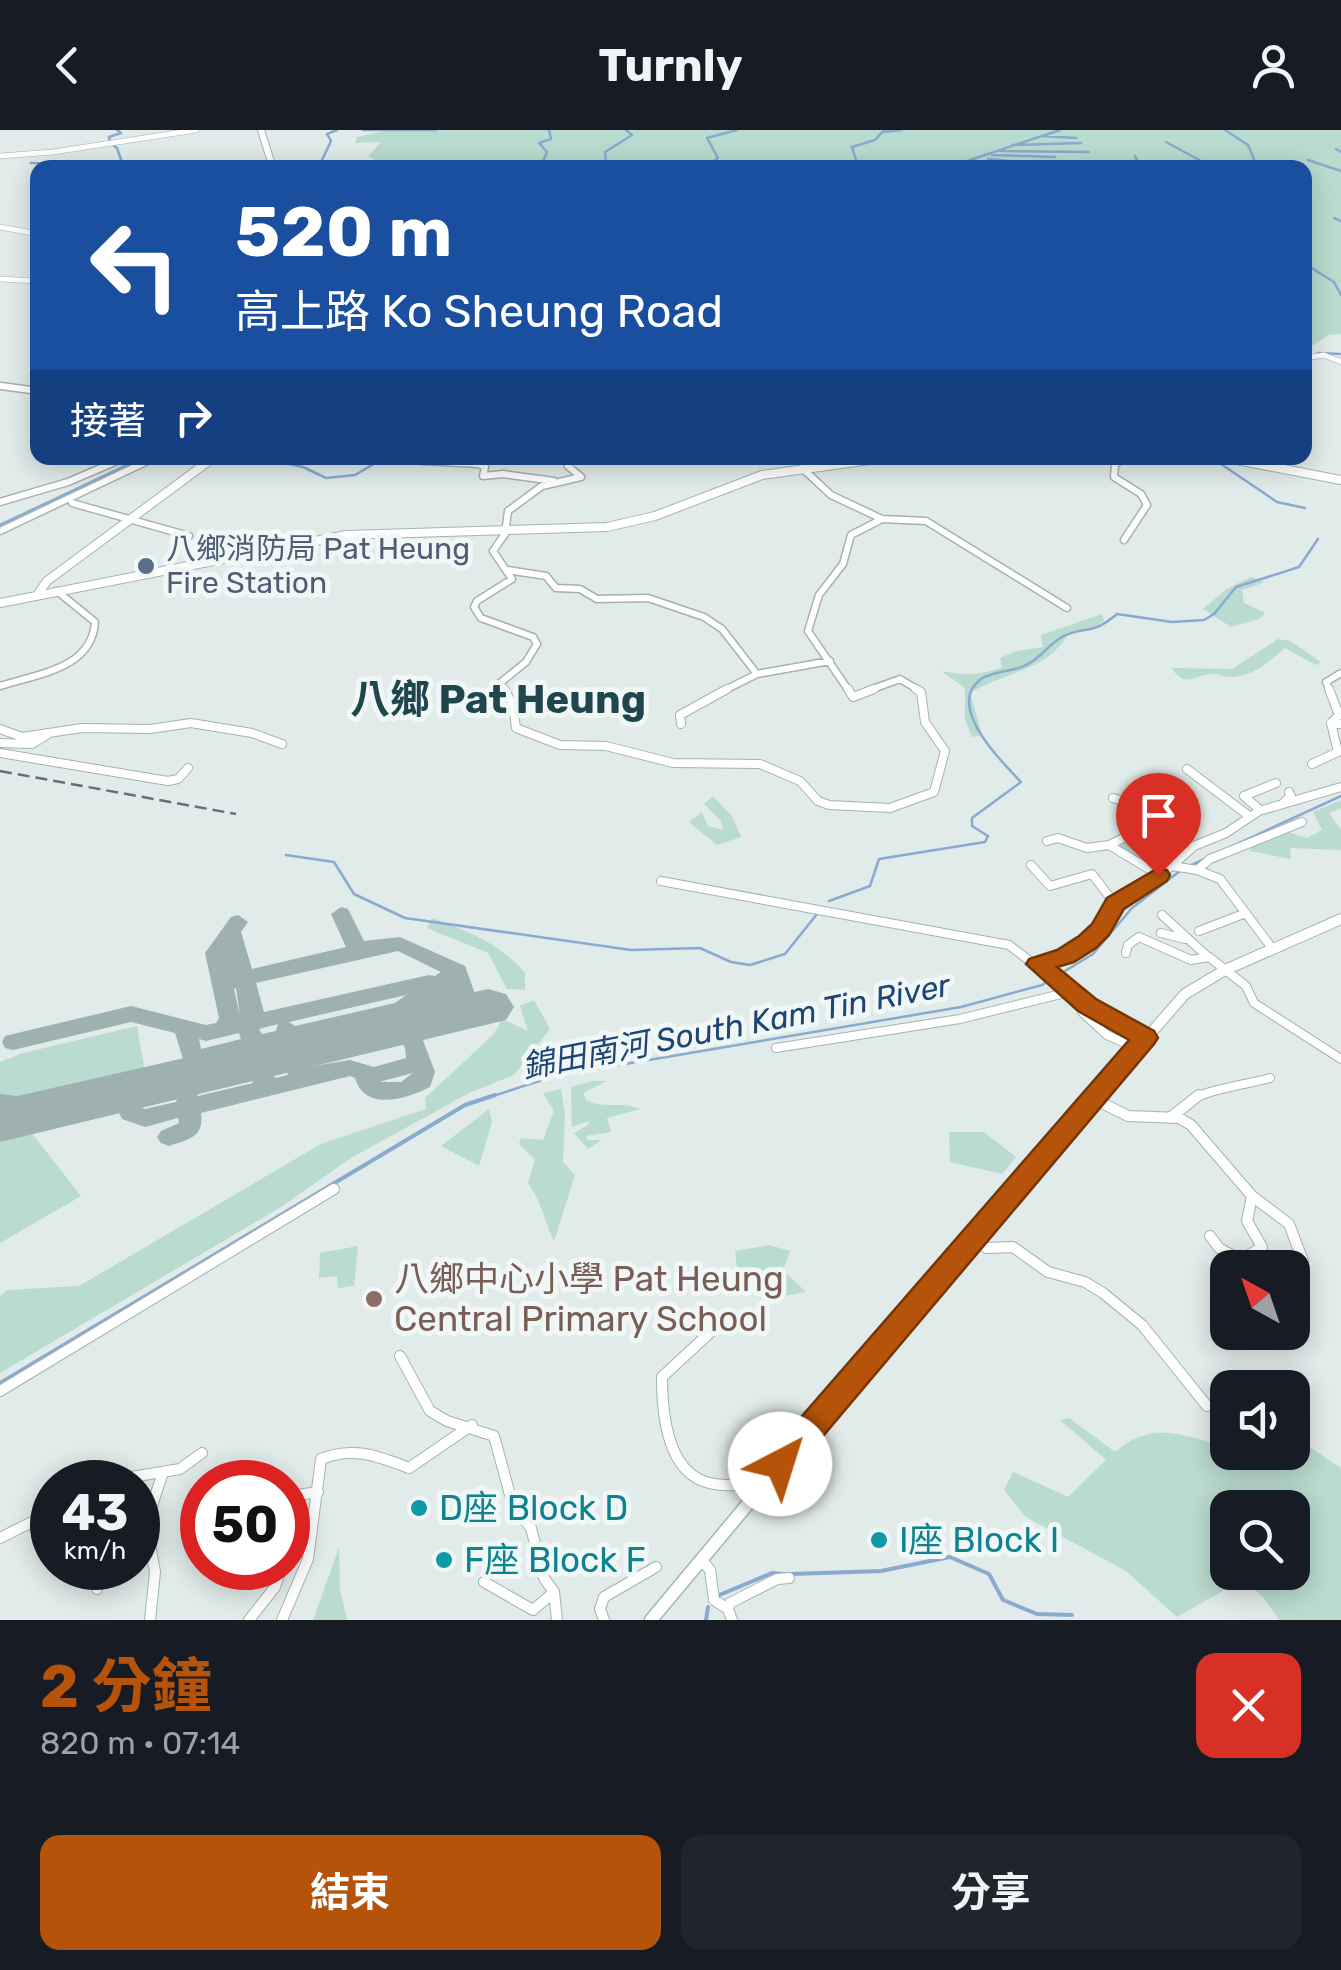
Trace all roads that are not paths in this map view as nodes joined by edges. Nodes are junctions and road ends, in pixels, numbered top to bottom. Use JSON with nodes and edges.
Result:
{"nodes":[{"id":1,"x":196,"y":130,"type":"edge"},
{"id":2,"x":262,"y":130,"type":"edge"},
{"id":3,"x":0,"y":156,"type":"edge"},
{"id":4,"x":271,"y":160,"type":"edge"},
{"id":5,"x":0,"y":227,"type":"edge"},
{"id":6,"x":30,"y":233,"type":"edge"},
{"id":7,"x":0,"y":279,"type":"edge"},
{"id":8,"x":30,"y":281,"type":"edge"},
{"id":9,"x":1312,"y":357,"type":"edge"},
{"id":10,"x":1341,"y":362,"type":"edge"},
{"id":11,"x":1,"y":386,"type":"edge"},
{"id":12,"x":30,"y":390,"type":"edge"},
{"id":13,"x":108,"y":465,"type":"edge"},
{"id":14,"x":139,"y":465,"type":"edge"},
{"id":15,"x":204,"y":465,"type":"edge"},
{"id":16,"x":482,"y":465,"type":"edge"},
{"id":17,"x":569,"y":465,"type":"edge"},
{"id":18,"x":830,"y":465,"type":"edge"},
{"id":19,"x":1118,"y":465,"type":"edge"},
{"id":20,"x":1276,"y":465,"type":"edge"},
{"id":21,"x":822,"y":466,"type":"joint"},
{"id":22,"x":802,"y":468,"type":"junction"},
{"id":23,"x":1341,"y":480,"type":"edge"},
{"id":24,"x":566,"y":483,"type":"junction"},
{"id":25,"x":0,"y":502,"type":"edge"},
{"id":26,"x":72,"y":503,"type":"dead end"},
{"id":27,"x":129,"y":520,"type":"junction"},
{"id":28,"x":882,"y":520,"type":"junction"},
{"id":29,"x":505,"y":530,"type":"junction"},
{"id":30,"x":0,"y":531,"type":"edge"},
{"id":31,"x":190,"y":536,"type":"dead end"},
{"id":32,"x":1124,"y":540,"type":"dead end"},
{"id":33,"x":506,"y":570,"type":"junction"},
{"id":34,"x":57,"y":591,"type":"junction"},
{"id":35,"x":38,"y":594,"type":"junction"},
{"id":36,"x":0,"y":604,"type":"edge"},
{"id":37,"x":1067,"y":608,"type":"dead end"},
{"id":38,"x":830,"y":661,"type":"junction"},
{"id":39,"x":1341,"y":673,"type":"edge"},
{"id":40,"x":757,"y":674,"type":"junction"},
{"id":41,"x":0,"y":686,"type":"edge"},
{"id":42,"x":1331,"y":723,"type":"junction"},
{"id":43,"x":681,"y":724,"type":"dead end"},
{"id":44,"x":1341,"y":724,"type":"edge"},
{"id":45,"x":0,"y":729,"type":"edge"},
{"id":46,"x":54,"y":731,"type":"junction"},
{"id":47,"x":0,"y":743,"type":"edge"},
{"id":48,"x":282,"y":744,"type":"dead end"},
{"id":49,"x":0,"y":753,"type":"edge"},
{"id":50,"x":1312,"y":764,"type":"dead end"},
{"id":51,"x":188,"y":768,"type":"dead end"},
{"id":52,"x":1188,"y":768,"type":"dead end"},
{"id":53,"x":1276,"y":783,"type":"dead end"},
{"id":54,"x":1341,"y":787,"type":"edge"},
{"id":55,"x":1290,"y":792,"type":"dead end"},
{"id":56,"x":1113,"y":798,"type":"dead end"},
{"id":57,"x":1283,"y":802,"type":"junction"},
{"id":58,"x":1260,"y":810,"type":"junction"},
{"id":59,"x":1250,"y":816,"type":"junction"},
{"id":60,"x":1306,"y":832,"type":"dead end"},
{"id":61,"x":1046,"y":842,"type":"dead end"},
{"id":62,"x":1109,"y":845,"type":"junction"},
{"id":63,"x":1031,"y":865,"type":"dead end"},
{"id":64,"x":1174,"y":866,"type":"junction"},
{"id":65,"x":1194,"y":870,"type":"junction"},
{"id":66,"x":1158,"y":875,"type":"junction"},
{"id":67,"x":662,"y":881,"type":"dead end"},
{"id":68,"x":1115,"y":904,"type":"junction"},
{"id":69,"x":1246,"y":912,"type":"junction"},
{"id":70,"x":1162,"y":915,"type":"dead end"},
{"id":71,"x":1341,"y":920,"type":"edge"},
{"id":72,"x":1199,"y":931,"type":"dead end"},
{"id":73,"x":1160,"y":932,"type":"dead end"},
{"id":74,"x":1192,"y":940,"type":"junction"},
{"id":75,"x":1272,"y":948,"type":"junction"},
{"id":76,"x":1126,"y":954,"type":"dead end"},
{"id":77,"x":1208,"y":957,"type":"junction"},
{"id":78,"x":1038,"y":964,"type":"junction"},
{"id":79,"x":1225,"y":970,"type":"junction"},
{"id":80,"x":1066,"y":990,"type":"junction"},
{"id":81,"x":1083,"y":1014,"type":"dead end"},
{"id":82,"x":1140,"y":1043,"type":"junction"},
{"id":83,"x":776,"y":1048,"type":"dead end"},
{"id":84,"x":1341,"y":1060,"type":"edge"},
{"id":85,"x":1270,"y":1078,"type":"dead end"},
{"id":86,"x":1092,"y":1098,"type":"junction"},
{"id":87,"x":1170,"y":1118,"type":"junction"},
{"id":88,"x":334,"y":1189,"type":"dead end"},
{"id":89,"x":1252,"y":1196,"type":"junction"},
{"id":90,"x":1210,"y":1236,"type":"dead end"},
{"id":91,"x":972,"y":1238,"type":"junction"},
{"id":92,"x":1222,"y":1250,"type":"edge"},
{"id":93,"x":1257,"y":1250,"type":"edge"},
{"id":94,"x":1299,"y":1250,"type":"edge"},
{"id":95,"x":729,"y":1315,"type":"dead end"},
{"id":96,"x":400,"y":1356,"type":"dead end"},
{"id":97,"x":0,"y":1391,"type":"edge"},
{"id":98,"x":1207,"y":1406,"type":"dead end"},
{"id":99,"x":472,"y":1426,"type":"junction"},
{"id":100,"x":202,"y":1453,"type":"dead end"},
{"id":101,"x":163,"y":1472,"type":"junction"},
{"id":102,"x":160,"y":1473,"type":"edge"},
{"id":103,"x":763,"y":1485,"type":"junction"},
{"id":104,"x":318,"y":1492,"type":"junction"},
{"id":105,"x":310,"y":1493,"type":"edge"},
{"id":106,"x":30,"y":1523,"type":"edge"},
{"id":107,"x":0,"y":1538,"type":"edge"},
{"id":108,"x":702,"y":1559,"type":"junction"},
{"id":109,"x":656,"y":1567,"type":"dead end"},
{"id":110,"x":789,"y":1578,"type":"dead end"},
{"id":111,"x":484,"y":1582,"type":"dead end"},
{"id":112,"x":274,"y":1590,"type":"edge"},
{"id":113,"x":554,"y":1592,"type":"junction"},
{"id":114,"x":730,"y":1614,"type":"edge"},
{"id":115,"x":150,"y":1620,"type":"edge"},
{"id":116,"x":250,"y":1620,"type":"edge"},
{"id":117,"x":282,"y":1620,"type":"edge"},
{"id":118,"x":556,"y":1620,"type":"edge"},
{"id":119,"x":604,"y":1620,"type":"edge"},
{"id":120,"x":651,"y":1620,"type":"edge"}],
"edges":[{"from":1,"to":3,"type":"street"},
{"from":2,"to":4,"type":"main road"},
{"from":5,"to":6,"type":"street"},
{"from":7,"to":8,"type":"street"},
{"from":9,"to":10,"type":"street"},
{"from":11,"to":12,"type":"street"},
{"from":13,"to":25,"type":"street"},
{"from":14,"to":30,"type":"street"},
{"from":15,"to":27,"type":"main road"},
{"from":16,"to":24,"type":"street"},
{"from":17,"to":24,"type":"street"},
{"from":18,"to":21,"type":"main road"},
{"from":19,"to":32,"type":"street"},
{"from":20,"to":23,"type":"main road"},
{"from":21,"to":22,"type":"main road"},
{"from":22,"to":28,"type":"street"},
{"from":22,"to":29,"type":"main road"},
{"from":24,"to":29,"type":"street"},
{"from":26,"to":27,"type":"street"},
{"from":27,"to":31,"type":"street"},
{"from":27,"to":35,"type":"main road"},
{"from":28,"to":37,"type":"street"},
{"from":28,"to":38,"type":"street"},
{"from":29,"to":33,"type":"street"},
{"from":29,"to":34,"type":"main road"},
{"from":33,"to":38,"type":"street"},
{"from":33,"to":40,"type":"street"},
{"from":34,"to":35,"type":"main road"},
{"from":34,"to":41,"type":"street"},
{"from":35,"to":36,"type":"main road"},
{"from":38,"to":40,"type":"street"},
{"from":39,"to":42,"type":"street"},
{"from":40,"to":43,"type":"street"},
{"from":42,"to":44,"type":"street"},
{"from":42,"to":50,"type":"street"},
{"from":45,"to":46,"type":"street"},
{"from":46,"to":47,"type":"street"},
{"from":46,"to":48,"type":"street"},
{"from":49,"to":51,"type":"street"},
{"from":52,"to":59,"type":"street"},
{"from":53,"to":58,"type":"street"},
{"from":54,"to":57,"type":"street"},
{"from":55,"to":57,"type":"street"},
{"from":56,"to":62,"type":"street"},
{"from":57,"to":58,"type":"street"},
{"from":58,"to":59,"type":"street"},
{"from":59,"to":64,"type":"street"},
{"from":60,"to":65,"type":"street"},
{"from":61,"to":62,"type":"street"},
{"from":62,"to":66,"type":"street"},
{"from":63,"to":68,"type":"street"},
{"from":64,"to":65,"type":"street"},
{"from":64,"to":66,"type":"street"},
{"from":65,"to":69,"type":"street"},
{"from":66,"to":68,"type":"street"},
{"from":67,"to":78,"type":"street"},
{"from":68,"to":78,"type":"street"},
{"from":69,"to":72,"type":"street"},
{"from":69,"to":75,"type":"street"},
{"from":70,"to":74,"type":"street"},
{"from":71,"to":75,"type":"main road"},
{"from":73,"to":74,"type":"street"},
{"from":74,"to":77,"type":"street"},
{"from":75,"to":79,"type":"main road"},
{"from":76,"to":77,"type":"street"},
{"from":77,"to":79,"type":"street"},
{"from":78,"to":80,"type":"street"},
{"from":79,"to":82,"type":"main road"},
{"from":79,"to":84,"type":"street"},
{"from":80,"to":82,"type":"street"},
{"from":80,"to":83,"type":"street"},
{"from":81,"to":82,"type":"street"},
{"from":82,"to":86,"type":"main road"},
{"from":85,"to":87,"type":"street"},
{"from":86,"to":87,"type":"street"},
{"from":86,"to":91,"type":"main road"},
{"from":87,"to":89,"type":"street"},
{"from":88,"to":97,"type":"street"},
{"from":89,"to":93,"type":"street"},
{"from":89,"to":94,"type":"street"},
{"from":90,"to":92,"type":"street"},
{"from":91,"to":98,"type":"street"},
{"from":91,"to":103,"type":"main road"},
{"from":95,"to":103,"type":"street"},
{"from":96,"to":99,"type":"street"},
{"from":99,"to":104,"type":"street"},
{"from":99,"to":113,"type":"street"},
{"from":100,"to":101,"type":"street"},
{"from":101,"to":102,"type":"street"},
{"from":101,"to":115,"type":"street"},
{"from":103,"to":108,"type":"main road"},
{"from":104,"to":105,"type":"street"},
{"from":104,"to":117,"type":"street"},
{"from":106,"to":107,"type":"street"},
{"from":108,"to":114,"type":"street"},
{"from":108,"to":120,"type":"main road"},
{"from":109,"to":119,"type":"street"},
{"from":110,"to":114,"type":"street"},
{"from":111,"to":113,"type":"street"},
{"from":112,"to":116,"type":"street"},
{"from":113,"to":118,"type":"street"}]}
